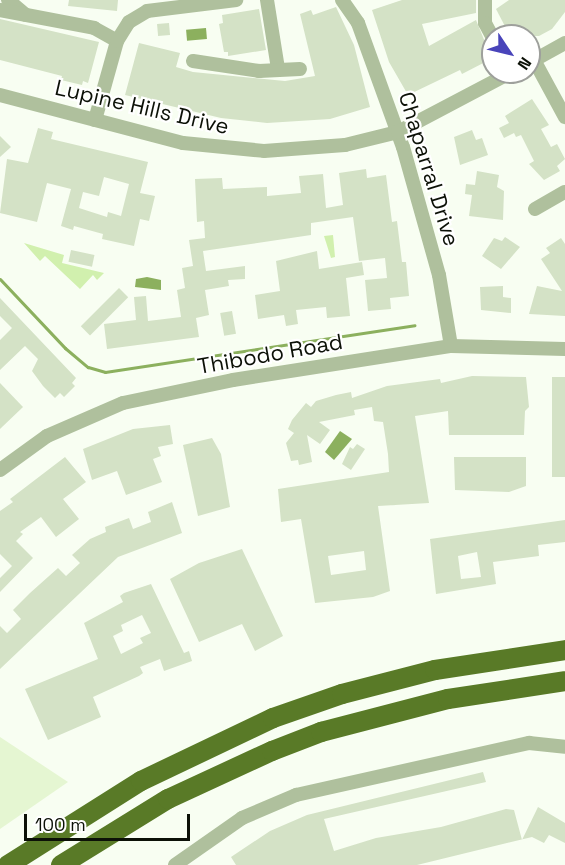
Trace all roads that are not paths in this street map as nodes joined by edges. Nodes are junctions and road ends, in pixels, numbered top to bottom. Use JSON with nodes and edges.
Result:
{"nodes":[{"id":1,"x":8,"y":0,"type":"edge"},
{"id":2,"x":236,"y":0,"type":"edge"},
{"id":3,"x":267,"y":0,"type":"edge"},
{"id":4,"x":485,"y":0,"type":"edge"},
{"id":5,"x":350,"y":3,"type":"edge"},
{"id":6,"x":0,"y":10,"type":"edge"},
{"id":7,"x":30,"y":18,"type":"junction"},
{"id":8,"x":485,"y":24,"type":"edge"},
{"id":9,"x":117,"y":41,"type":"junction"},
{"id":10,"x":565,"y":44,"type":"edge"},
{"id":11,"x":541,"y":57,"type":"edge"},
{"id":12,"x":193,"y":61,"type":"dead end"},
{"id":13,"x":278,"y":69,"type":"junction"},
{"id":14,"x":300,"y":69,"type":"dead end"},
{"id":15,"x":541,"y":77,"type":"edge"},
{"id":16,"x":489,"y":84,"type":"edge"},
{"id":17,"x":0,"y":95,"type":"edge"},
{"id":18,"x":565,"y":117,"type":"edge"},
{"id":19,"x":95,"y":120,"type":"junction"},
{"id":20,"x":398,"y":132,"type":"junction"},
{"id":21,"x":565,"y":192,"type":"edge"},
{"id":22,"x":535,"y":209,"type":"dead end"},
{"id":23,"x":451,"y":346,"type":"junction"},
{"id":24,"x":565,"y":349,"type":"edge"},
{"id":25,"x":0,"y":470,"type":"edge"},
{"id":26,"x":565,"y":650,"type":"edge"},
{"id":27,"x":565,"y":681,"type":"edge"},
{"id":28,"x":565,"y":747,"type":"edge"},
{"id":29,"x":8,"y":865,"type":"edge"},
{"id":30,"x":61,"y":865,"type":"edge"},
{"id":31,"x":176,"y":865,"type":"edge"}],
"edges":[{"from":1,"to":7,"type":"street"},
{"from":2,"to":9,"type":"street"},
{"from":3,"to":13,"type":"street"},
{"from":4,"to":8,"type":"street"},
{"from":5,"to":20,"type":"street","name":"Chaparral Drive"},
{"from":6,"to":7,"type":"street"},
{"from":7,"to":9,"type":"street"},
{"from":9,"to":19,"type":"street"},
{"from":10,"to":11,"type":"street"},
{"from":12,"to":13,"type":"street"},
{"from":13,"to":14,"type":"street"},
{"from":15,"to":18,"type":"street"},
{"from":16,"to":20,"type":"street","name":"Lupine Hills Drive"},
{"from":17,"to":19,"type":"street","name":"Lupine Hills Drive"},
{"from":19,"to":20,"type":"street","name":"Lupine Hills Drive"},
{"from":20,"to":23,"type":"street","name":"Chaparral Drive"},
{"from":21,"to":22,"type":"street"},
{"from":23,"to":24,"type":"street","name":"Thibodo Road"},
{"from":23,"to":25,"type":"street","name":"Thibodo Road"},
{"from":26,"to":29,"type":"highway"},
{"from":27,"to":30,"type":"highway"},
{"from":28,"to":31,"type":"street"}]}
